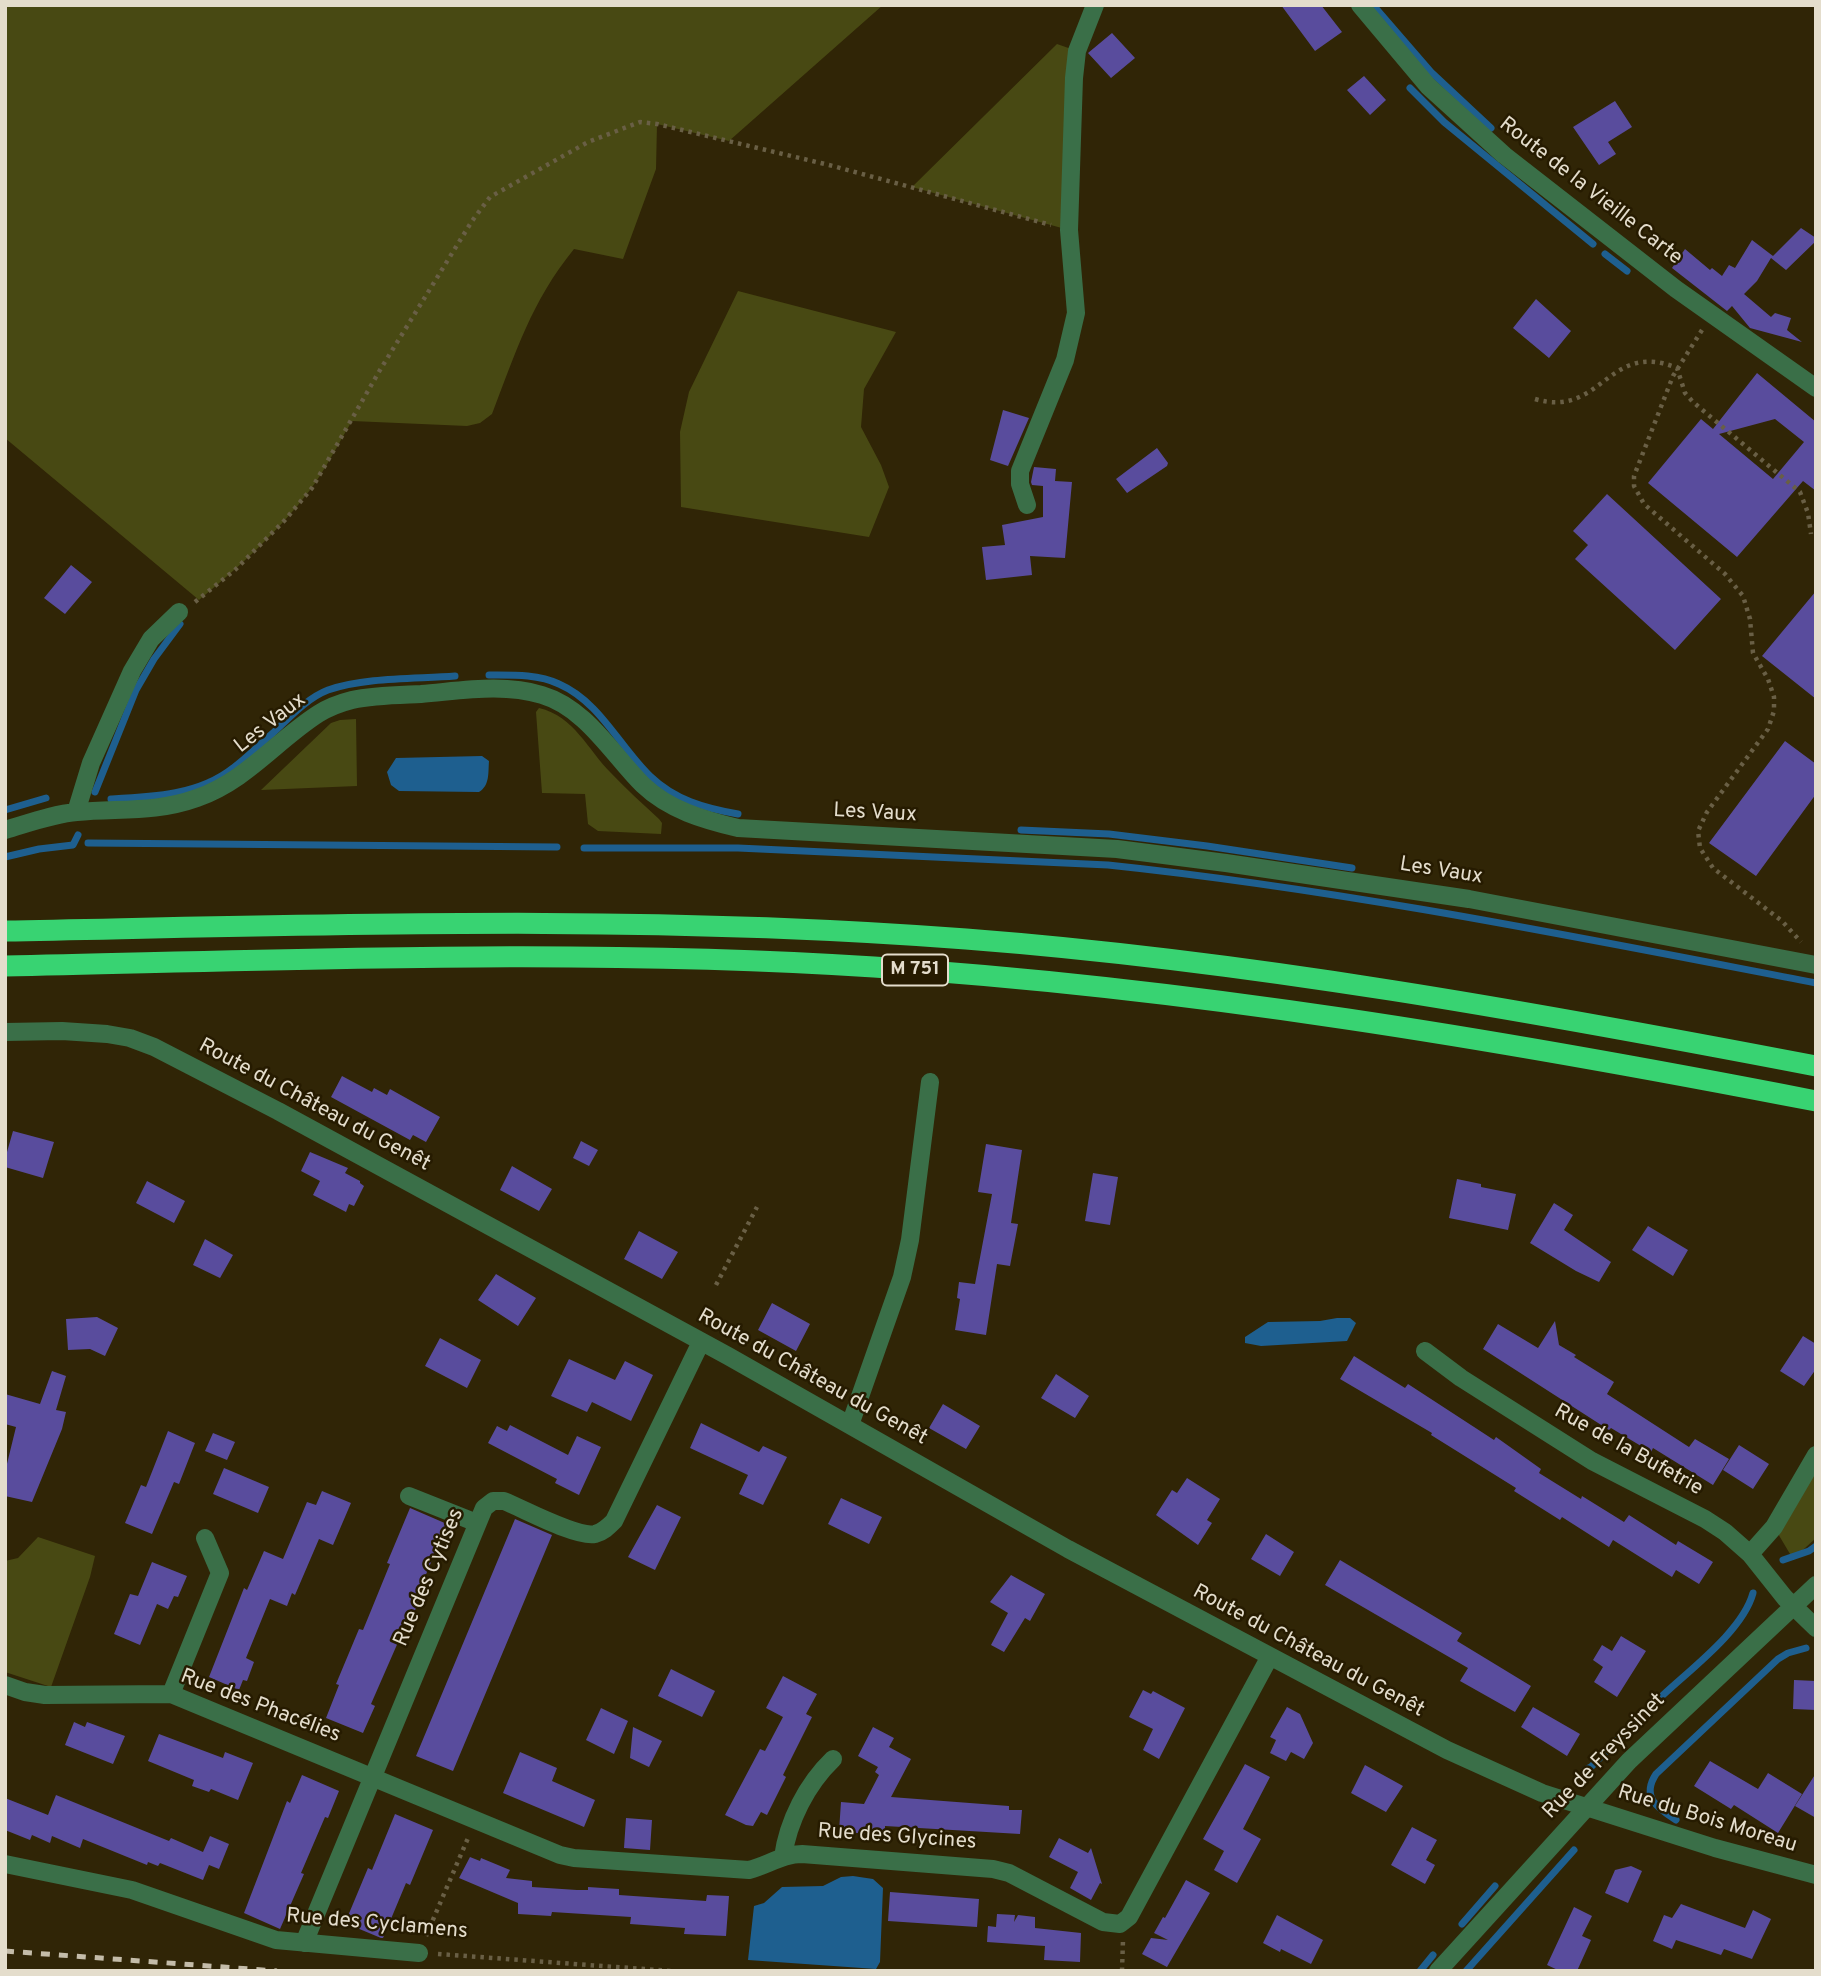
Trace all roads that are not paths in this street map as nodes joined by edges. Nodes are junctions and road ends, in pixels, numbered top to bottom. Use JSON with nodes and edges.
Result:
{"nodes":[{"id":1,"x":1095,"y":5,"type":"edge"},
{"id":2,"x":1360,"y":5,"type":"edge"},
{"id":3,"x":1816,"y":388,"type":"edge"},
{"id":4,"x":1027,"y":505,"type":"dead end"},
{"id":5,"x":180,"y":612,"type":"road end"},
{"id":6,"x":76,"y":812,"type":"junction"},
{"id":7,"x":5,"y":830,"type":"edge"},
{"id":8,"x":5,"y":931,"type":"edge"},
{"id":9,"x":1814,"y":965,"type":"edge"},
{"id":10,"x":5,"y":966,"type":"edge"},
{"id":11,"x":5,"y":1032,"type":"edge"},
{"id":12,"x":1816,"y":1066,"type":"edge"},
{"id":13,"x":930,"y":1082,"type":"dead end"},
{"id":14,"x":1816,"y":1101,"type":"edge"},
{"id":15,"x":701,"y":1342,"type":"junction"},
{"id":16,"x":1425,"y":1351,"type":"dead end"},
{"id":17,"x":850,"y":1425,"type":"junction"},
{"id":18,"x":1816,"y":1455,"type":"edge"},
{"id":19,"x":409,"y":1496,"type":"dead end"},
{"id":20,"x":477,"y":1524,"type":"junction"},
{"id":21,"x":205,"y":1538,"type":"dead end"},
{"id":22,"x":1750,"y":1554,"type":"junction"},
{"id":23,"x":1816,"y":1585,"type":"edge"},
{"id":24,"x":1793,"y":1607,"type":"junction"},
{"id":25,"x":1816,"y":1628,"type":"edge"},
{"id":26,"x":1269,"y":1658,"type":"junction"},
{"id":27,"x":5,"y":1685,"type":"edge"},
{"id":28,"x":171,"y":1694,"type":"junction"},
{"id":29,"x":833,"y":1759,"type":"dead end"},
{"id":30,"x":372,"y":1776,"type":"junction"},
{"id":31,"x":1586,"y":1808,"type":"junction"},
{"id":32,"x":783,"y":1857,"type":"junction"},
{"id":33,"x":5,"y":1864,"type":"edge"},
{"id":34,"x":1816,"y":1875,"type":"edge"},
{"id":35,"x":304,"y":1943,"type":"junction"},
{"id":36,"x":419,"y":1953,"type":"road end"},
{"id":37,"x":1438,"y":1971,"type":"edge"}],
"edges":[{"from":1,"to":4,"type":"street"},
{"from":2,"to":3,"type":"street","name":"Route de la Vieille Carte"},
{"from":5,"to":6,"type":"street"},
{"from":6,"to":7,"type":"street","name":"Les Vaux"},
{"from":6,"to":9,"type":"street","name":"Les Vaux"},
{"from":8,"to":12,"type":"highway","number":"M 751"},
{"from":10,"to":14,"type":"highway","number":"M 751"},
{"from":11,"to":15,"type":"street","name":"Route du Château du Genêt"},
{"from":13,"to":17,"type":"street"},
{"from":15,"to":17,"type":"street","name":"Route du Château du Genêt"},
{"from":15,"to":20,"type":"street","name":"Rue des Cytises"},
{"from":16,"to":22,"type":"street","name":"Rue de la Bufetrie"},
{"from":17,"to":26,"type":"street","name":"Route du Château du Genêt"},
{"from":18,"to":22,"type":"street"},
{"from":19,"to":20,"type":"street"},
{"from":20,"to":30,"type":"street","name":"Rue des Cytises"},
{"from":21,"to":28,"type":"street"},
{"from":22,"to":24,"type":"street","name":"Rue de la Bufetrie"},
{"from":23,"to":24,"type":"street","name":"Rue de Freyssinet"},
{"from":24,"to":25,"type":"street","name":"Rue de la Bufetrie"},
{"from":24,"to":31,"type":"street","name":"Rue de Freyssinet"},
{"from":26,"to":31,"type":"street","name":"Route du Château du Genêt"},
{"from":26,"to":32,"type":"street","name":"Rue des Glycines"},
{"from":27,"to":28,"type":"street","name":"Rue des Phacélies"},
{"from":28,"to":30,"type":"street","name":"Rue des Phacélies"},
{"from":29,"to":32,"type":"street"},
{"from":30,"to":32,"type":"street","name":"Rue des Glycines"},
{"from":30,"to":35,"type":"street","name":"Rue des Cytises"},
{"from":31,"to":34,"type":"street","name":"Rue du Bois Moreau"},
{"from":31,"to":37,"type":"street","name":"Rue de Freyssinet"},
{"from":33,"to":35,"type":"street","name":"Rue des Cyclamens"},
{"from":35,"to":36,"type":"street","name":"Rue des Cyclamens"}]}
